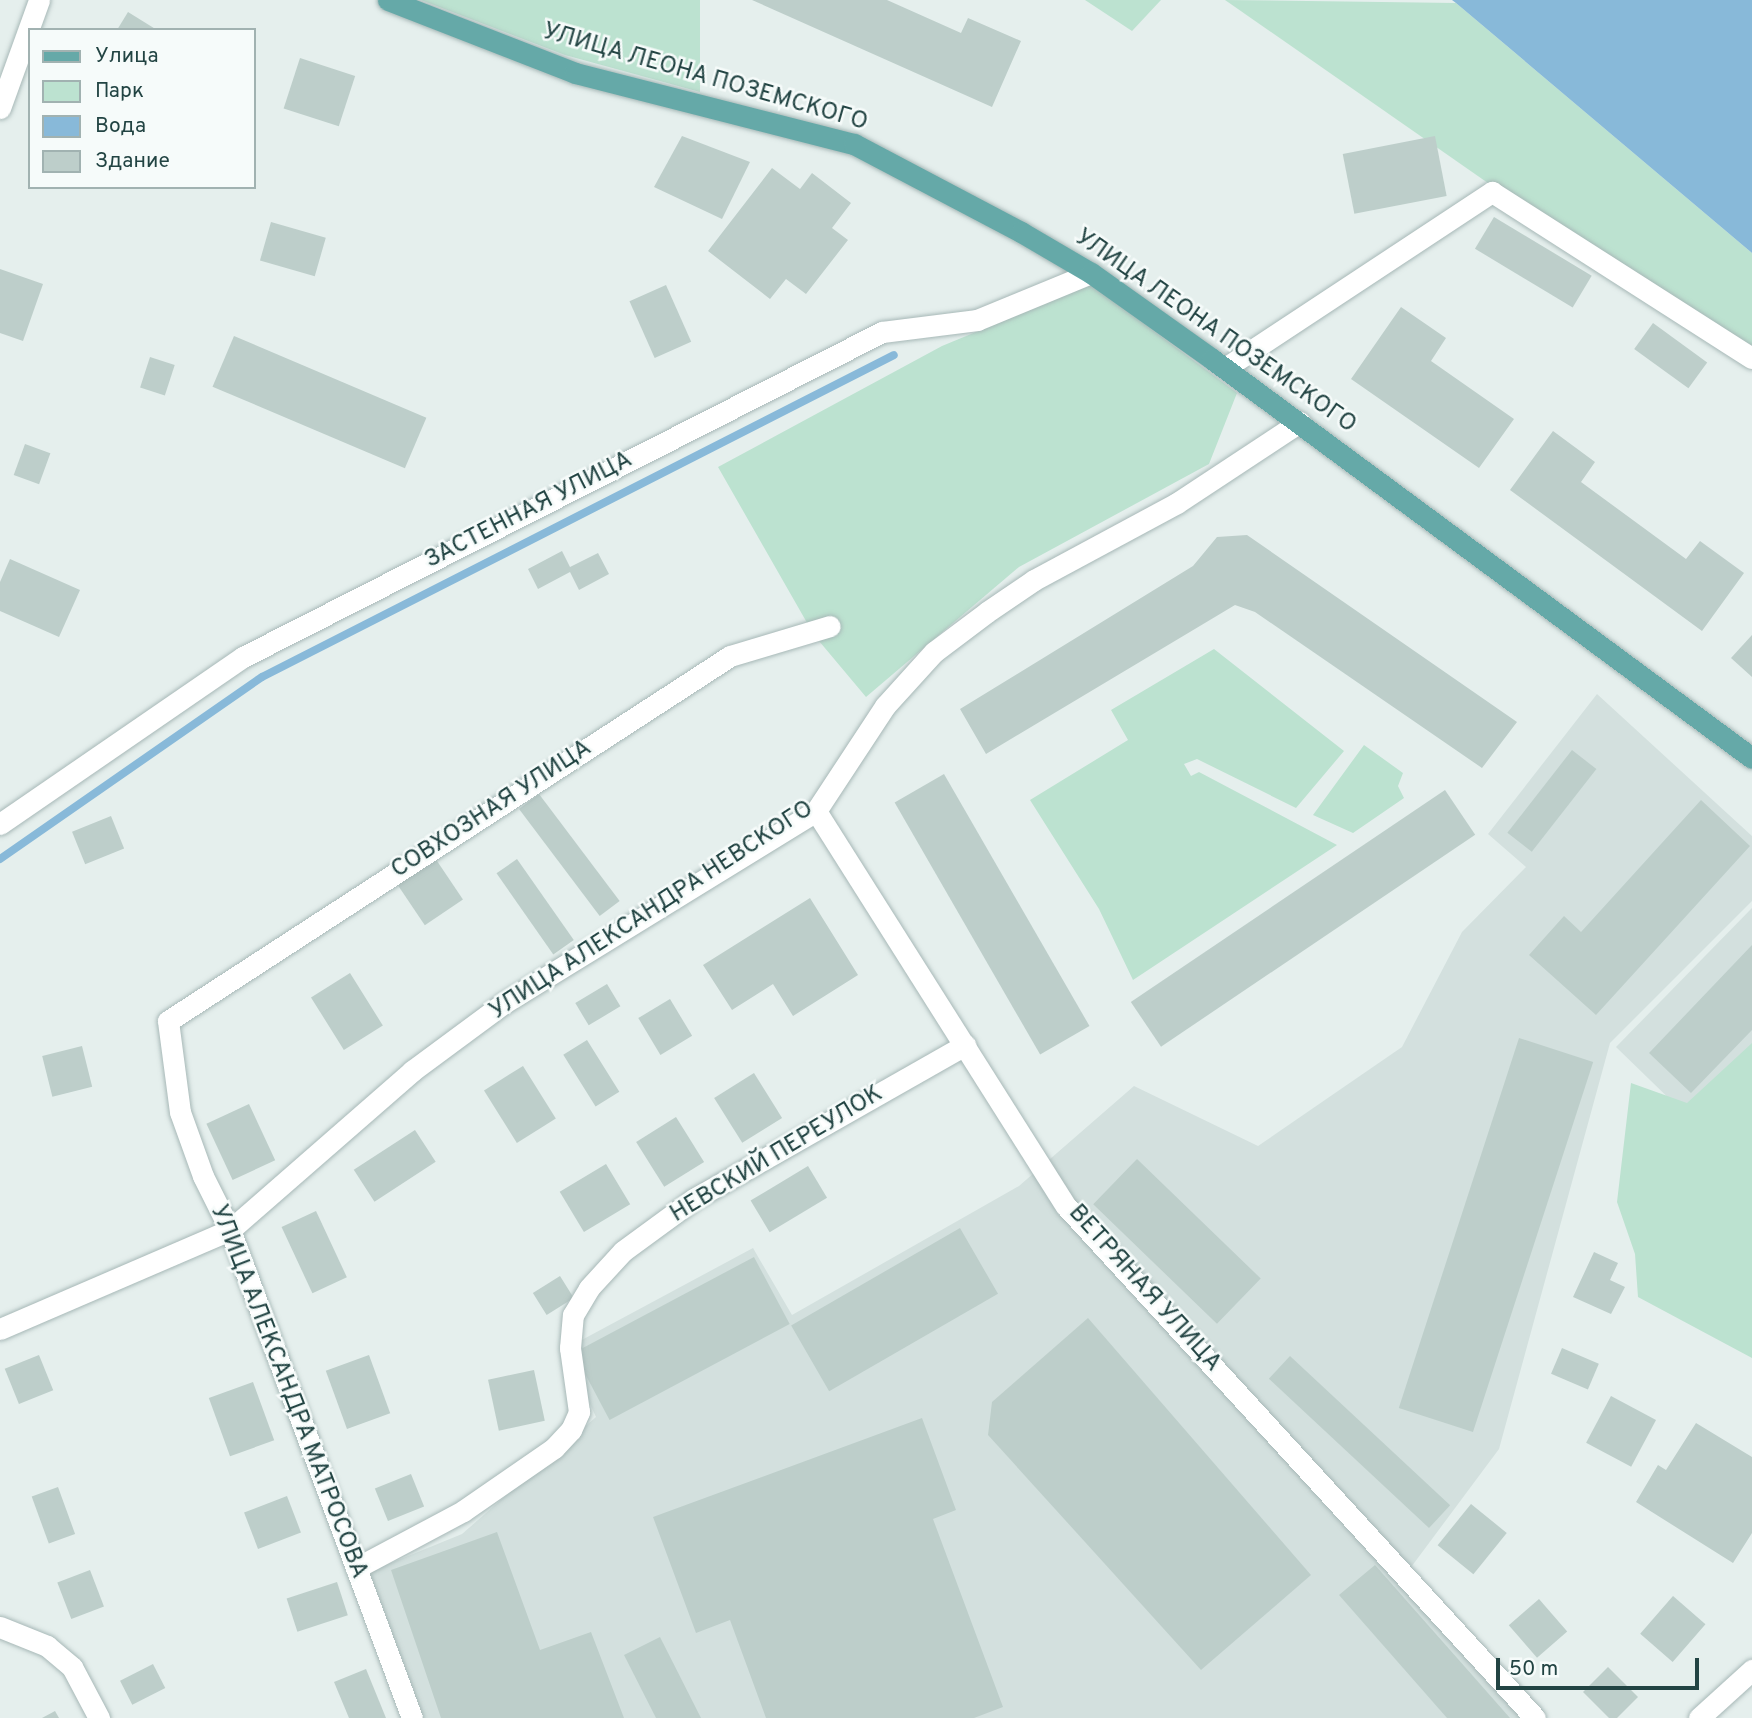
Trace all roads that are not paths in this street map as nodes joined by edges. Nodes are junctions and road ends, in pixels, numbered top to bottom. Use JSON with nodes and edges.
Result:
{"nodes":[{"id":1,"x":39,"y":0,"type":"edge"},
{"id":2,"x":388,"y":0,"type":"edge"},
{"id":3,"x":29,"y":28,"type":"edge"},
{"id":4,"x":28,"y":30,"type":"edge"},
{"id":5,"x":0,"y":108,"type":"edge"},
{"id":6,"x":1091,"y":273,"type":"junction"},
{"id":7,"x":1752,"y":358,"type":"edge"},
{"id":8,"x":1225,"y":368,"type":"junction"},
{"id":9,"x":1300,"y":422,"type":"junction"},
{"id":10,"x":830,"y":625,"type":"dead end"},
{"id":11,"x":1752,"y":758,"type":"edge"},
{"id":12,"x":816,"y":811,"type":"junction"},
{"id":13,"x":0,"y":824,"type":"edge"},
{"id":14,"x":168,"y":1021,"type":"joint"},
{"id":15,"x":965,"y":1045,"type":"junction"},
{"id":16,"x":230,"y":1230,"type":"junction"},
{"id":17,"x":0,"y":1329,"type":"edge"},
{"id":18,"x":356,"y":1568,"type":"junction"},
{"id":19,"x":0,"y":1627,"type":"edge"},
{"id":20,"x":1752,"y":1670,"type":"edge"},
{"id":21,"x":99,"y":1718,"type":"edge"},
{"id":22,"x":412,"y":1718,"type":"edge"},
{"id":23,"x":1535,"y":1718,"type":"edge"},
{"id":24,"x":1699,"y":1718,"type":"edge"}],
"edges":[{"from":1,"to":3,"type":"street"},
{"from":2,"to":6,"type":"main road","name":"УЛИЦА ЛЕОНА ПОЗЕМСКОГО"},
{"from":4,"to":5,"type":"street"},
{"from":6,"to":8,"type":"main road","name":"УЛИЦА ЛЕОНА ПОЗЕМСКОГО"},
{"from":6,"to":13,"type":"street","name":"ЗАСТЕННАЯ УЛИЦА"},
{"from":7,"to":8,"type":"street"},
{"from":8,"to":9,"type":"main road","name":"УЛИЦА ЛЕОНА ПОЗЕМСКОГО"},
{"from":9,"to":11,"type":"main road","name":"УЛИЦА ЛЕОНА ПОЗЕМСКОГО"},
{"from":9,"to":12,"type":"street","name":"УЛИЦА АЛЕКСАНДРА НЕВСКОГО"},
{"from":10,"to":14,"type":"street","name":"СОВХОЗНАЯ УЛИЦА"},
{"from":12,"to":15,"type":"street","name":"ВЕТРЯНАЯ УЛИЦА"},
{"from":12,"to":16,"type":"street","name":"УЛИЦА АЛЕКСАНДРА НЕВСКОГО"},
{"from":14,"to":16,"type":"street","name":"УЛИЦА АЛЕКСАНДРА МАТРОСОВА"},
{"from":15,"to":18,"type":"street","name":"НЕВСКИЙ ПЕРЕУЛОК"},
{"from":15,"to":23,"type":"street","name":"ВЕТРЯНАЯ УЛИЦА"},
{"from":16,"to":17,"type":"street","name":"УЛИЦА АЛЕКСАНДРА НЕВСКОГО"},
{"from":16,"to":18,"type":"street","name":"УЛИЦА АЛЕКСАНДРА МАТРОСОВА"},
{"from":18,"to":22,"type":"street","name":"УЛИЦА АЛЕКСАНДРА МАТРОСОВА"},
{"from":19,"to":21,"type":"street"},
{"from":20,"to":24,"type":"street"}]}
